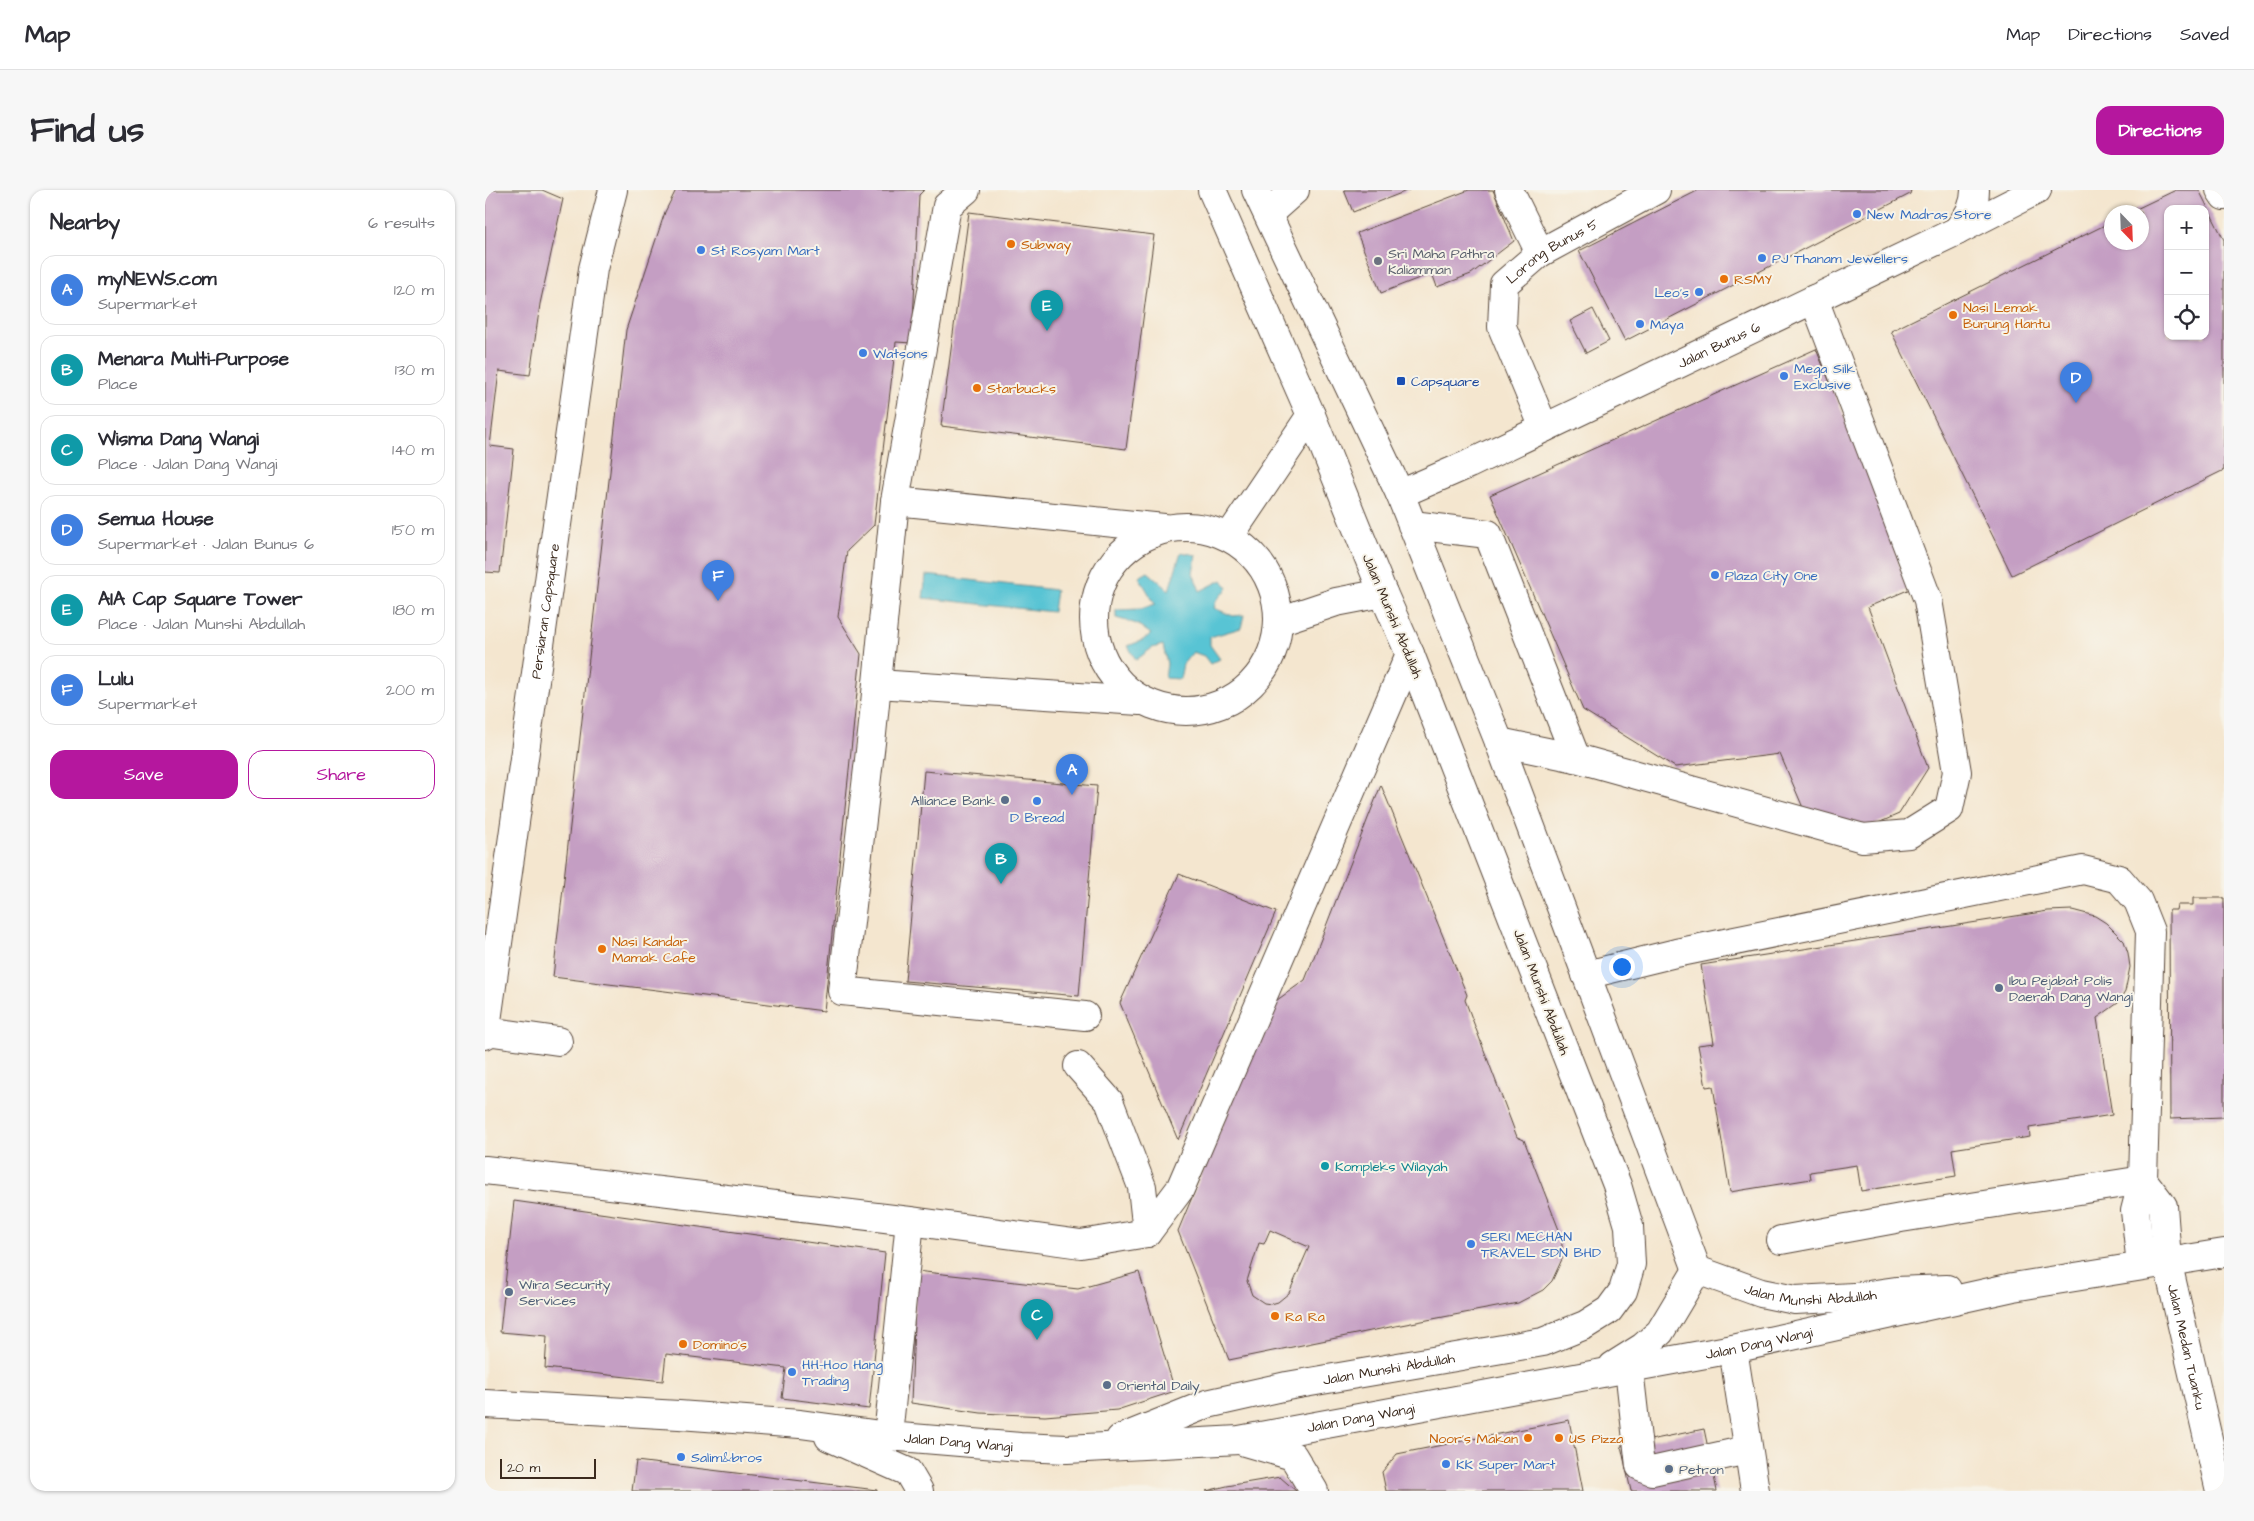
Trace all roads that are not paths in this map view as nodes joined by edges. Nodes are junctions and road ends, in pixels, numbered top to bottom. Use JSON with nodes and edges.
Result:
{"nodes":[{"id":1,"x":613,"y":190,"type":"edge"},
{"id":2,"x":966,"y":190,"type":"edge"},
{"id":3,"x":1256,"y":190,"type":"edge"},
{"id":4,"x":1295,"y":190,"type":"edge"},
{"id":5,"x":1509,"y":190,"type":"edge"},
{"id":6,"x":1656,"y":190,"type":"edge"},
{"id":7,"x":1975,"y":190,"type":"edge"},
{"id":8,"x":1987,"y":190,"type":"edge"},
{"id":9,"x":2220,"y":190,"type":"edge"},
{"id":10,"x":1209,"y":191,"type":"edge"},
{"id":11,"x":2029,"y":194,"type":"edge"},
{"id":12,"x":2224,"y":196,"type":"edge"},
{"id":13,"x":1268,"y":214,"type":"junction"},
{"id":14,"x":1957,"y":230,"type":"junction"},
{"id":15,"x":1540,"y":253,"type":"junction"},
{"id":16,"x":1814,"y":299,"type":"junction"},
{"id":17,"x":1311,"y":415,"type":"junction"},
{"id":18,"x":1544,"y":428,"type":"junction"},
{"id":19,"x":1400,"y":494,"type":"junction"},
{"id":20,"x":895,"y":501,"type":"junction"},
{"id":21,"x":1412,"y":526,"type":"junction"},
{"id":22,"x":1167,"y":528,"type":"junction"},
{"id":23,"x":1229,"y":536,"type":"junction"},
{"id":24,"x":1383,"y":593,"type":"junction"},
{"id":25,"x":1279,"y":622,"type":"junction"},
{"id":26,"x":1410,"y":654,"type":"junction"},
{"id":27,"x":877,"y":684,"type":"junction"},
{"id":28,"x":1140,"y":701,"type":"junction"},
{"id":29,"x":1499,"y":742,"type":"junction"},
{"id":30,"x":1577,"y":758,"type":"junction"},
{"id":31,"x":496,"y":893,"type":"edge"},
{"id":32,"x":1586,"y":975,"type":"junction"},
{"id":33,"x":1085,"y":1016,"type":"dead end"},
{"id":34,"x":486,"y":1023,"type":"edge"},
{"id":35,"x":558,"y":1040,"type":"dead end"},
{"id":36,"x":1078,"y":1066,"type":"dead end"},
{"id":37,"x":485,"y":1170,"type":"edge"},
{"id":38,"x":2143,"y":1180,"type":"junction"},
{"id":39,"x":910,"y":1220,"type":"junction"},
{"id":40,"x":1147,"y":1233,"type":"junction"},
{"id":41,"x":1781,"y":1240,"type":"dead end"},
{"id":42,"x":2224,"y":1253,"type":"edge"},
{"id":43,"x":2167,"y":1260,"type":"junction"},
{"id":44,"x":2141,"y":1265,"type":"junction"},
{"id":45,"x":1697,"y":1270,"type":"junction"},
{"id":46,"x":2013,"y":1287,"type":"junction"},
{"id":47,"x":1733,"y":1349,"type":"junction"},
{"id":48,"x":1629,"y":1369,"type":"junction"},
{"id":49,"x":1598,"y":1374,"type":"junction"},
{"id":50,"x":485,"y":1404,"type":"edge"},
{"id":51,"x":800,"y":1424,"type":"junction"},
{"id":52,"x":888,"y":1436,"type":"junction"},
{"id":53,"x":1239,"y":1440,"type":"junction"},
{"id":54,"x":1103,"y":1446,"type":"junction"},
{"id":55,"x":1747,"y":1450,"type":"junction"},
{"id":56,"x":919,"y":1491,"type":"edge"},
{"id":57,"x":1314,"y":1491,"type":"edge"},
{"id":58,"x":1755,"y":1491,"type":"edge"},
{"id":59,"x":2220,"y":1491,"type":"edge"}],
"edges":[{"from":1,"to":31,"type":"street","name":"Persiaran Capsquare"},
{"from":2,"to":20,"type":"street"},
{"from":3,"to":13,"type":"street"},
{"from":4,"to":13,"type":"street"},
{"from":5,"to":15,"type":"street"},
{"from":6,"to":15,"type":"street","name":"Lorong Bunus 5"},
{"from":7,"to":14,"type":"street"},
{"from":8,"to":11,"type":"street"},
{"from":9,"to":12,"type":"street"},
{"from":10,"to":17,"type":"street","name":"Jalan Munshi Abdullah"},
{"from":11,"to":14,"type":"street","name":"Jalan Bunus 6"},
{"from":13,"to":19,"type":"street"},
{"from":14,"to":16,"type":"street","name":"Jalan Bunus 6"},
{"from":15,"to":18,"type":"street","name":"Lorong Bunus 5"},
{"from":16,"to":18,"type":"street","name":"Jalan Bunus 6"},
{"from":16,"to":30,"type":"street"},
{"from":17,"to":23,"type":"street"},
{"from":17,"to":24,"type":"street","name":"Jalan Munshi Abdullah"},
{"from":18,"to":19,"type":"street","name":"Jalan Bunus 6"},
{"from":19,"to":21,"type":"street"},
{"from":20,"to":22,"type":"street"},
{"from":20,"to":27,"type":"street"},
{"from":21,"to":29,"type":"street"},
{"from":21,"to":30,"type":"street"},
{"from":22,"to":23,"type":"street"},
{"from":22,"to":28,"type":"street"},
{"from":23,"to":25,"type":"street"},
{"from":24,"to":25,"type":"street"},
{"from":24,"to":26,"type":"street","name":"Jalan Munshi Abdullah"},
{"from":25,"to":28,"type":"street"},
{"from":26,"to":40,"type":"street"},
{"from":26,"to":54,"type":"street","name":"Jalan Munshi Abdullah"},
{"from":27,"to":28,"type":"street"},
{"from":27,"to":33,"type":"street"},
{"from":29,"to":30,"type":"street"},
{"from":29,"to":32,"type":"street"},
{"from":31,"to":34,"type":"street","name":"Persiaran Capsquare"},
{"from":32,"to":38,"type":"street"},
{"from":32,"to":45,"type":"street"},
{"from":34,"to":35,"type":"street"},
{"from":36,"to":40,"type":"street"},
{"from":37,"to":39,"type":"street"},
{"from":38,"to":41,"type":"street"},
{"from":38,"to":43,"type":"street","name":"Jalan Medan Tuanku"},
{"from":38,"to":44,"type":"street"},
{"from":39,"to":40,"type":"street"},
{"from":39,"to":52,"type":"street"},
{"from":42,"to":43,"type":"street","name":"Jalan Dang Wangi"},
{"from":43,"to":44,"type":"street","name":"Jalan Dang Wangi"},
{"from":43,"to":59,"type":"street","name":"Jalan Medan Tuanku"},
{"from":44,"to":46,"type":"street","name":"Jalan Dang Wangi"},
{"from":45,"to":46,"type":"street","name":"Jalan Munshi Abdullah"},
{"from":45,"to":49,"type":"street"},
{"from":46,"to":47,"type":"street","name":"Jalan Dang Wangi"},
{"from":47,"to":48,"type":"street","name":"Jalan Dang Wangi"},
{"from":47,"to":55,"type":"street"},
{"from":48,"to":49,"type":"street","name":"Jalan Dang Wangi"},
{"from":48,"to":55,"type":"street"},
{"from":49,"to":53,"type":"street","name":"Jalan Dang Wangi"},
{"from":50,"to":51,"type":"street","name":"Jalan Dang Wangi"},
{"from":51,"to":52,"type":"street","name":"Jalan Dang Wangi"},
{"from":51,"to":56,"type":"street"},
{"from":52,"to":54,"type":"street","name":"Jalan Dang Wangi"},
{"from":53,"to":54,"type":"street","name":"Jalan Dang Wangi"},
{"from":53,"to":57,"type":"street"},
{"from":55,"to":58,"type":"street"}]}
